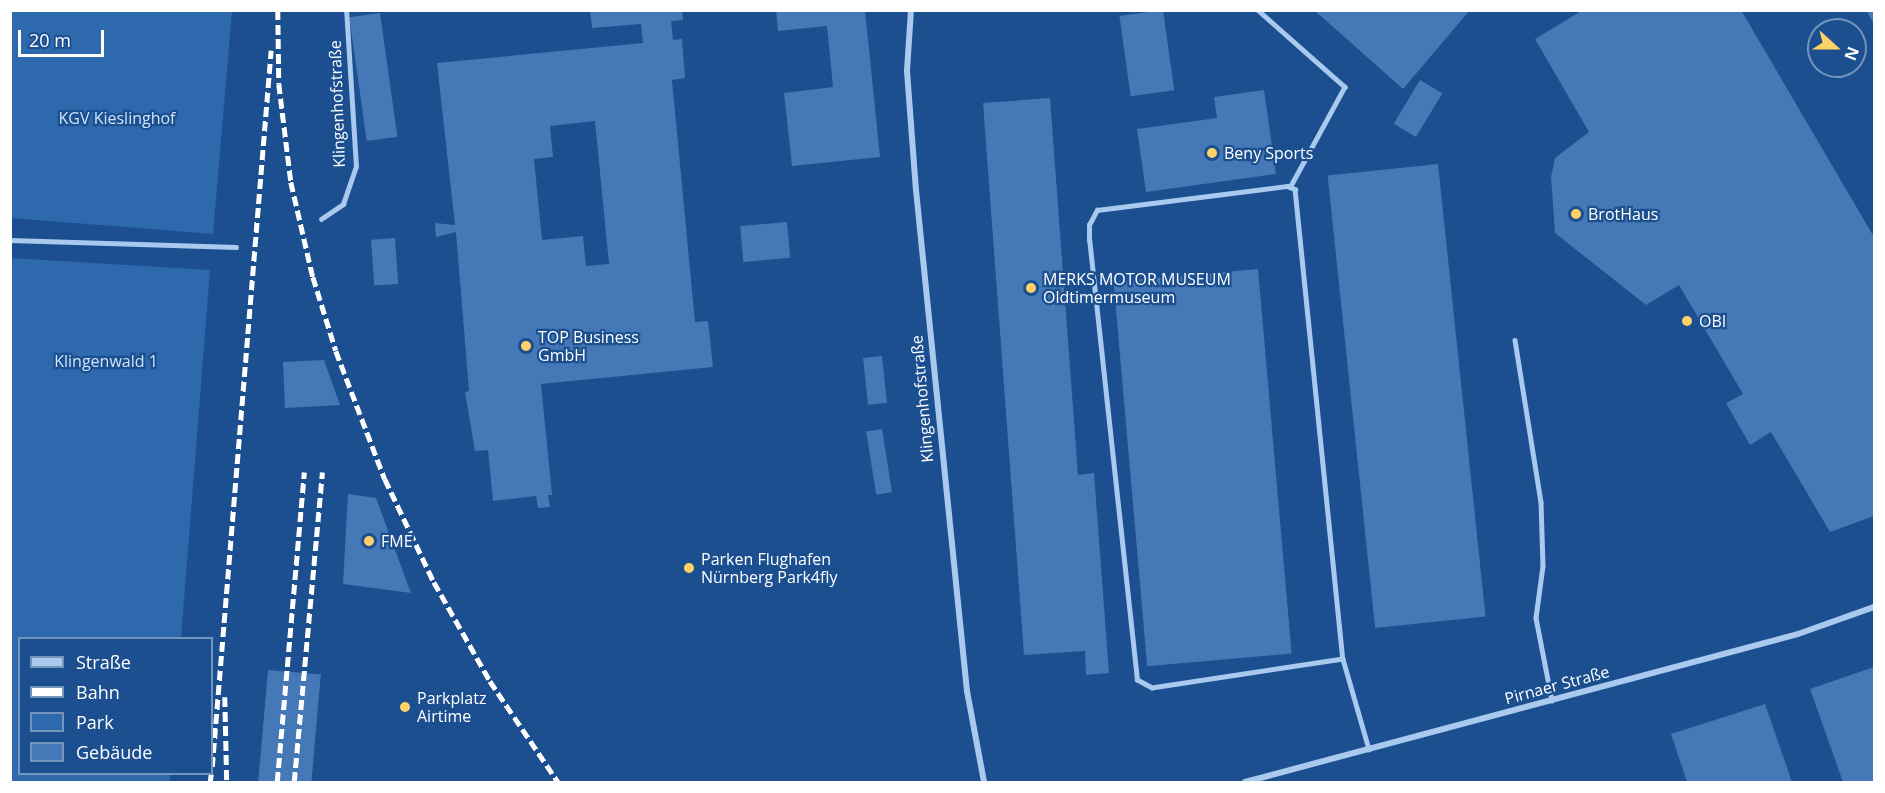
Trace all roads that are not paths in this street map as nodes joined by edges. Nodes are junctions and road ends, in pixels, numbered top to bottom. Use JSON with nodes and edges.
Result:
{"nodes":[{"id":1,"x":346,"y":10,"type":"edge"},
{"id":2,"x":910,"y":10,"type":"edge"},
{"id":3,"x":1257,"y":10,"type":"edge"},
{"id":4,"x":1291,"y":186,"type":"junction"},
{"id":5,"x":321,"y":219,"type":"dead end"},
{"id":6,"x":10,"y":240,"type":"edge"},
{"id":7,"x":236,"y":247,"type":"dead end"},
{"id":8,"x":1515,"y":340,"type":"dead end"},
{"id":9,"x":1875,"y":607,"type":"edge"},
{"id":10,"x":1343,"y":659,"type":"junction"},
{"id":11,"x":1552,"y":700,"type":"junction"},
{"id":12,"x":1369,"y":749,"type":"junction"},
{"id":13,"x":984,"y":783,"type":"edge"},
{"id":14,"x":1245,"y":783,"type":"edge"}],
"edges":[{"from":1,"to":5,"type":"lane","name":"Klingenhofstraße"},
{"from":2,"to":13,"type":"street","name":"Klingenhofstraße"},
{"from":3,"to":4,"type":"lane"},
{"from":4,"to":10,"type":"lane"},
{"from":4,"to":10,"type":"lane"},
{"from":6,"to":7,"type":"lane"},
{"from":8,"to":11,"type":"lane"},
{"from":9,"to":11,"type":"street","name":"Pirnaer Straße"},
{"from":10,"to":12,"type":"lane"},
{"from":11,"to":12,"type":"street","name":"Pirnaer Straße"},
{"from":12,"to":14,"type":"street","name":"Pirnaer Straße"}]}
